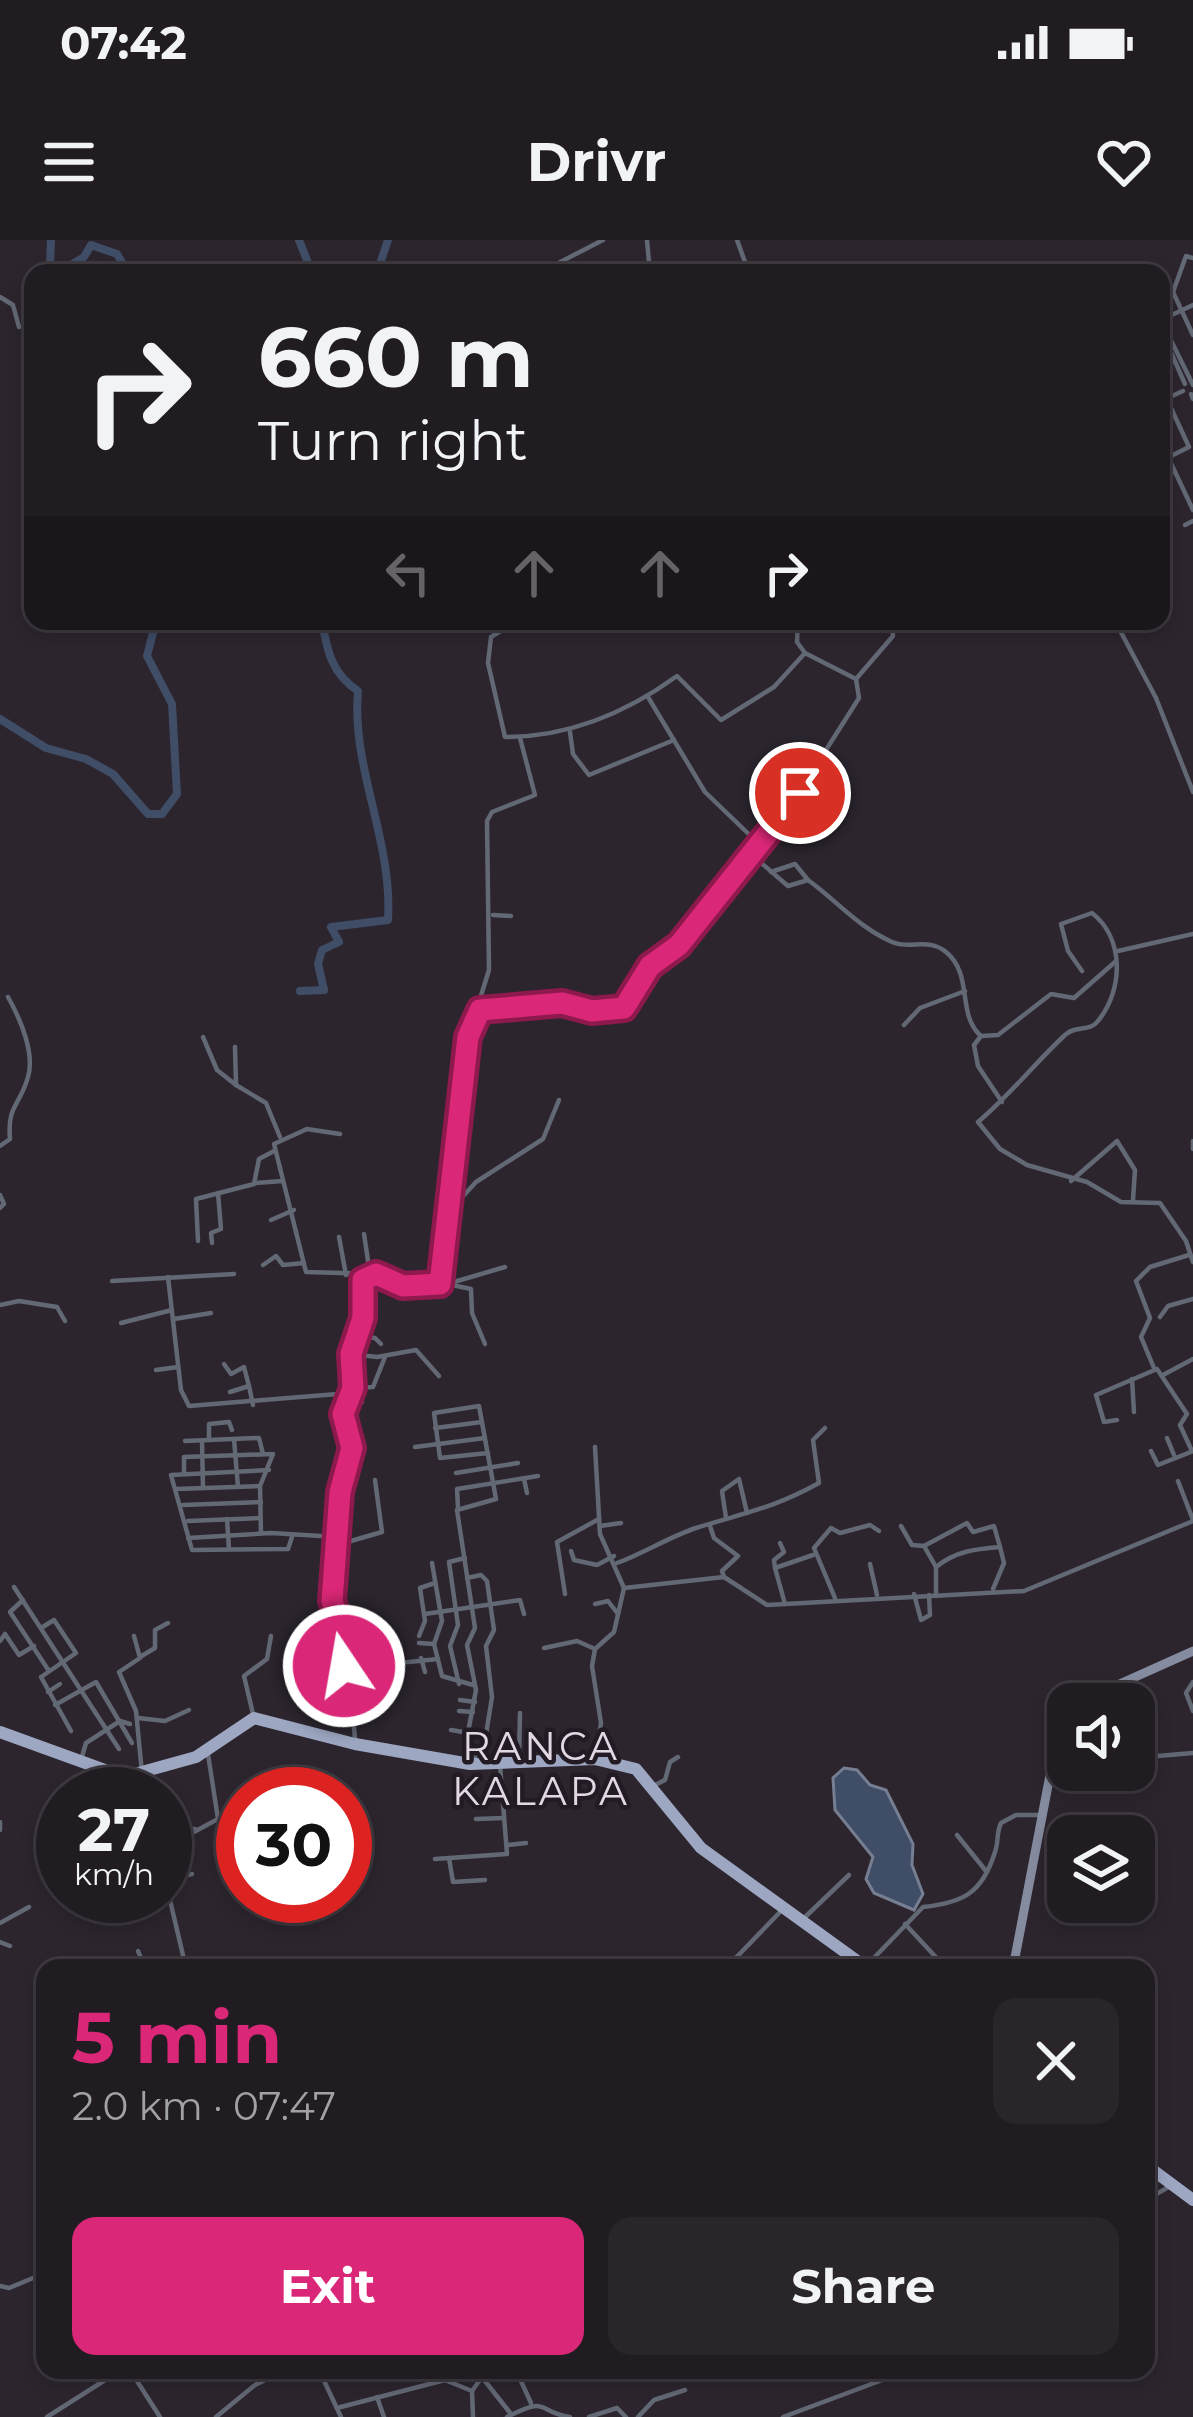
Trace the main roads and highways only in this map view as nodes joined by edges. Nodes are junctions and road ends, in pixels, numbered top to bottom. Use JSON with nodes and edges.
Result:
{"nodes":[{"id":1,"x":1192,"y":1655,"type":"edge"},
{"id":2,"x":1126,"y":1683,"type":"edge"},
{"id":3,"x":0,"y":1732,"type":"edge"},
{"id":4,"x":1047,"y":1788,"type":"edge"},
{"id":5,"x":856,"y":1959,"type":"edge"},
{"id":6,"x":1015,"y":1959,"type":"edge"},
{"id":7,"x":1155,"y":2172,"type":"edge"},
{"id":8,"x":1193,"y":2200,"type":"edge"}],
"edges":[{"from":1,"to":2,"type":"main road"},
{"from":3,"to":5,"type":"main road"},
{"from":4,"to":6,"type":"main road"},
{"from":7,"to":8,"type":"main road"}]}
